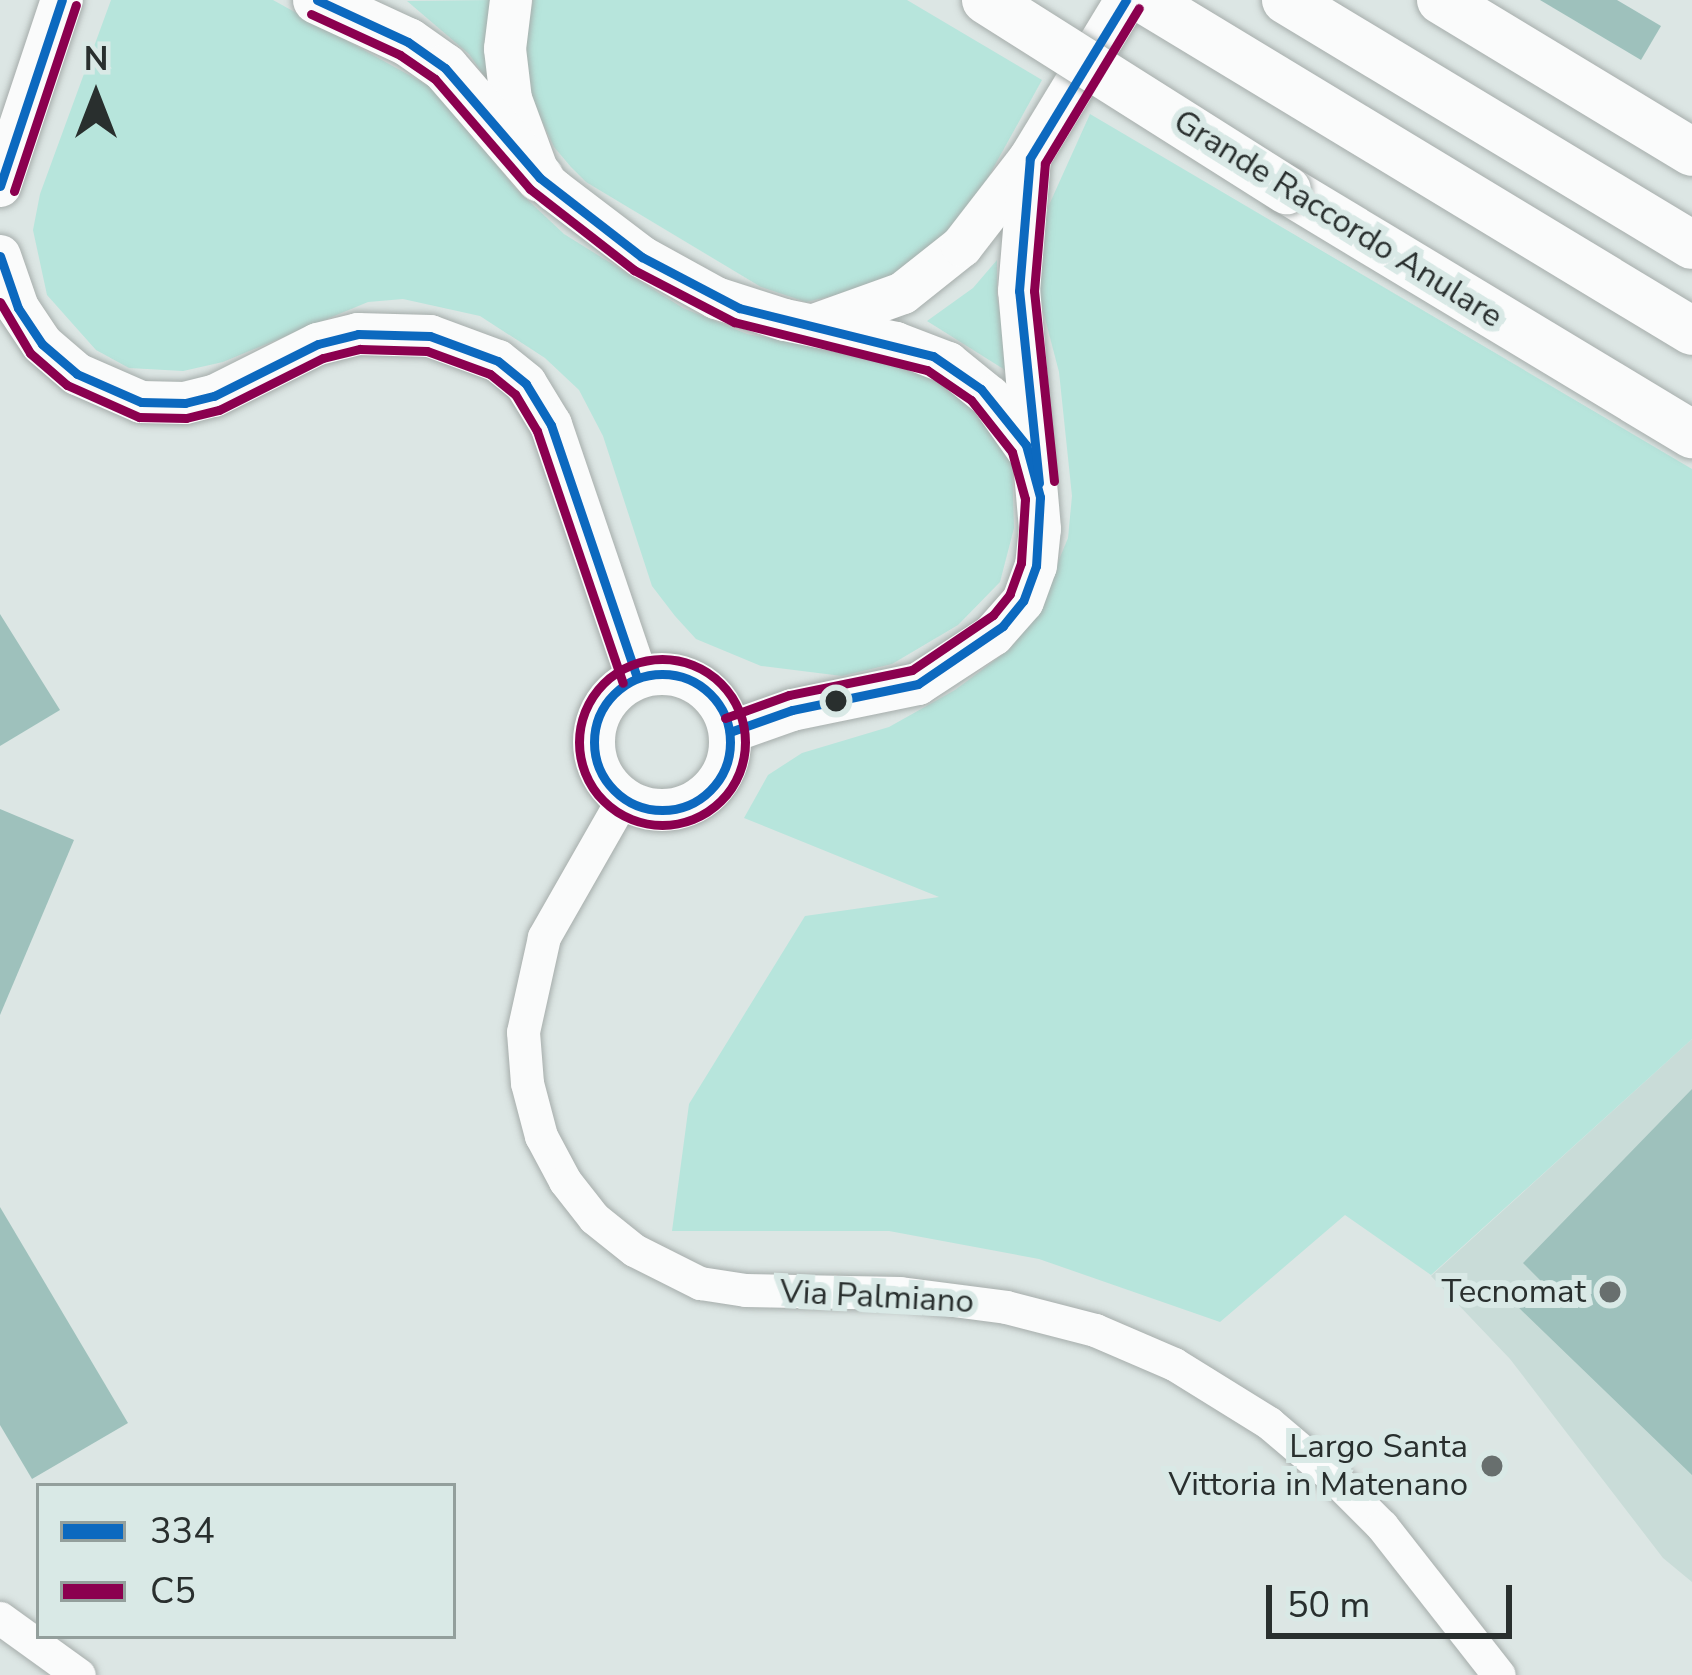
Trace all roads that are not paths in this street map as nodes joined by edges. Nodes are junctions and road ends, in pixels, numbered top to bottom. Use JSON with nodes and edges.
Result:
{"nodes":[{"id":1,"x":62,"y":0,"type":"edge"},
{"id":2,"x":317,"y":0,"type":"edge"},
{"id":3,"x":512,"y":0,"type":"edge"},
{"id":4,"x":986,"y":0,"type":"edge"},
{"id":5,"x":1126,"y":0,"type":"edge"},
{"id":6,"x":1145,"y":0,"type":"edge"},
{"id":7,"x":1286,"y":0,"type":"edge"},
{"id":8,"x":1441,"y":0,"type":"edge"},
{"id":9,"x":1692,"y":152,"type":"edge"},
{"id":10,"x":1030,"y":158,"type":"junction"},
{"id":11,"x":540,"y":178,"type":"junction"},
{"id":12,"x":0,"y":186,"type":"edge"},
{"id":13,"x":1692,"y":245,"type":"edge"},
{"id":14,"x":0,"y":256,"type":"edge"},
{"id":15,"x":810,"y":325,"type":"junction"},
{"id":16,"x":1692,"y":331,"type":"edge"},
{"id":17,"x":1692,"y":434,"type":"edge"},
{"id":18,"x":1034,"y":461,"type":"junction"},
{"id":19,"x":638,"y":678,"type":"junction"},
{"id":20,"x":730,"y":732,"type":"junction"},
{"id":21,"x":622,"y":800,"type":"junction"},
{"id":22,"x":0,"y":1618,"type":"edge"},
{"id":23,"x":80,"y":1675,"type":"edge"},
{"id":24,"x":1499,"y":1675,"type":"edge"}],
"edges":[{"from":1,"to":12,"type":"main road"},
{"from":2,"to":11,"type":"highway"},
{"from":3,"to":11,"type":"main road"},
{"from":4,"to":17,"type":"highway","name":"Grande Raccordo Anulare","bridge":true},
{"from":5,"to":10,"type":"main road"},
{"from":6,"to":16,"type":"highway"},
{"from":7,"to":13,"type":"highway"},
{"from":8,"to":9,"type":"highway"},
{"from":10,"to":15,"type":"main road"},
{"from":10,"to":18,"type":"main road"},
{"from":11,"to":15,"type":"main road"},
{"from":14,"to":19,"type":"main road"},
{"from":15,"to":18,"type":"main road"},
{"from":18,"to":20,"type":"main road"},
{"from":19,"to":20,"type":"main road"},
{"from":19,"to":21,"type":"main road"},
{"from":20,"to":21,"type":"main road"},
{"from":21,"to":24,"type":"street","name":"Via Palmiano"},
{"from":22,"to":23,"type":"street"}]}
